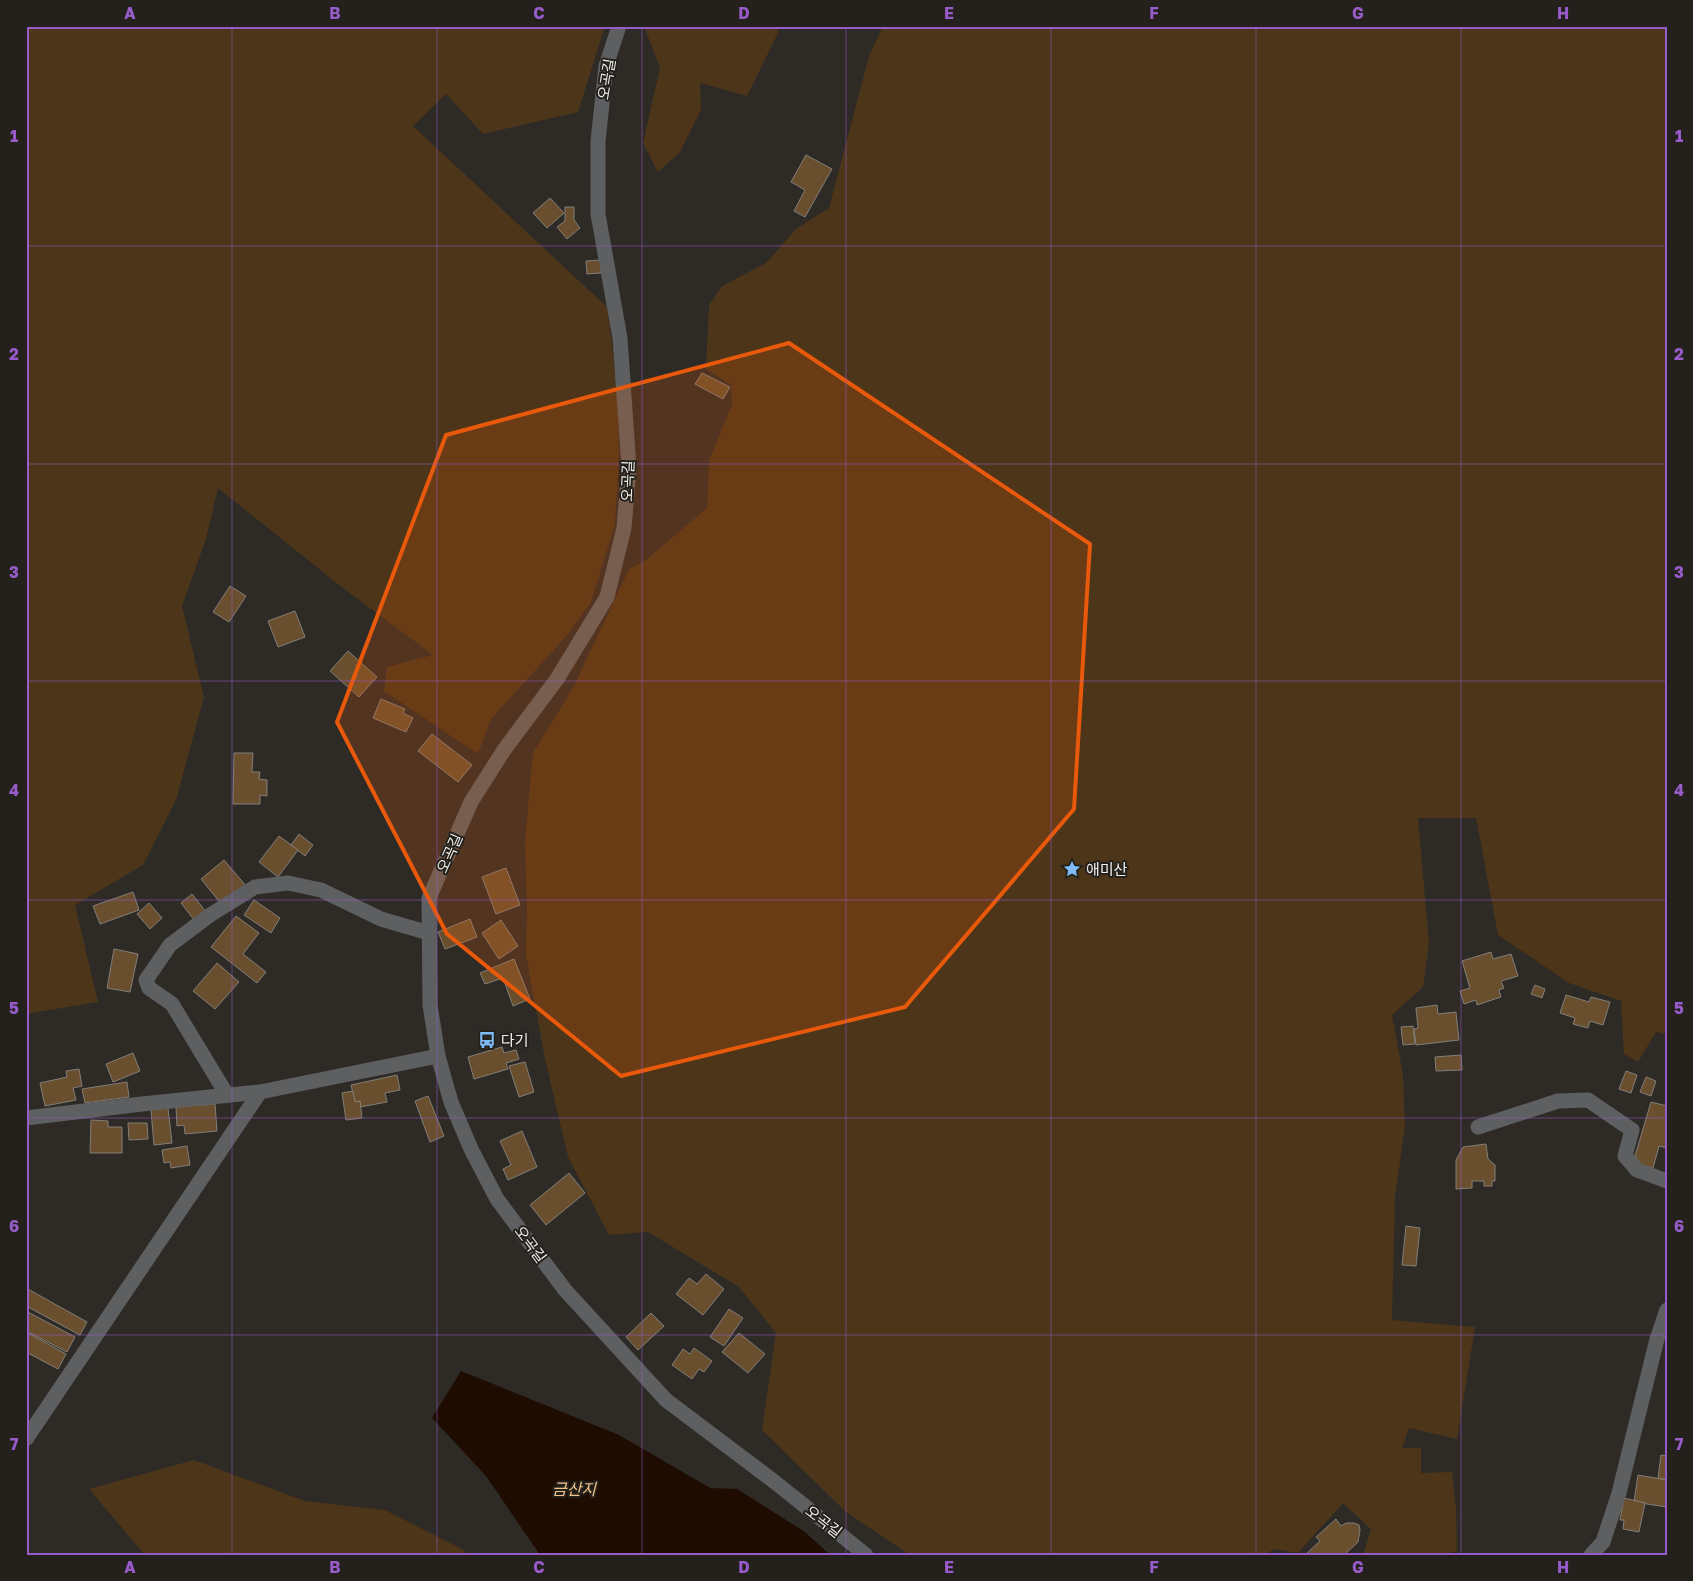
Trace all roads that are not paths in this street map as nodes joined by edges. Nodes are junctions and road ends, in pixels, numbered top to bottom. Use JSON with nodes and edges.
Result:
{"nodes":[{"id":1,"x":619,"y":26,"type":"edge"},
{"id":2,"x":429,"y":933,"type":"junction"},
{"id":3,"x":438,"y":1056,"type":"junction"},
{"id":4,"x":260,"y":1092,"type":"junction"},
{"id":5,"x":227,"y":1095,"type":"junction"},
{"id":6,"x":26,"y":1118,"type":"edge"},
{"id":7,"x":1478,"y":1126,"type":"dead end"},
{"id":8,"x":1667,"y":1181,"type":"edge"},
{"id":9,"x":1667,"y":1310,"type":"edge"},
{"id":10,"x":26,"y":1439,"type":"edge"},
{"id":11,"x":866,"y":1555,"type":"edge"},
{"id":12,"x":1591,"y":1555,"type":"edge"}],
"edges":[{"from":1,"to":2,"type":"street","name":"오곡길"},
{"from":2,"to":3,"type":"street","name":"오곡길"},
{"from":2,"to":5,"type":"street"},
{"from":3,"to":4,"type":"street"},
{"from":3,"to":11,"type":"street","name":"오곡길"},
{"from":4,"to":5,"type":"street"},
{"from":4,"to":10,"type":"street"},
{"from":5,"to":6,"type":"street"},
{"from":7,"to":8,"type":"street"},
{"from":9,"to":12,"type":"street"}]}
